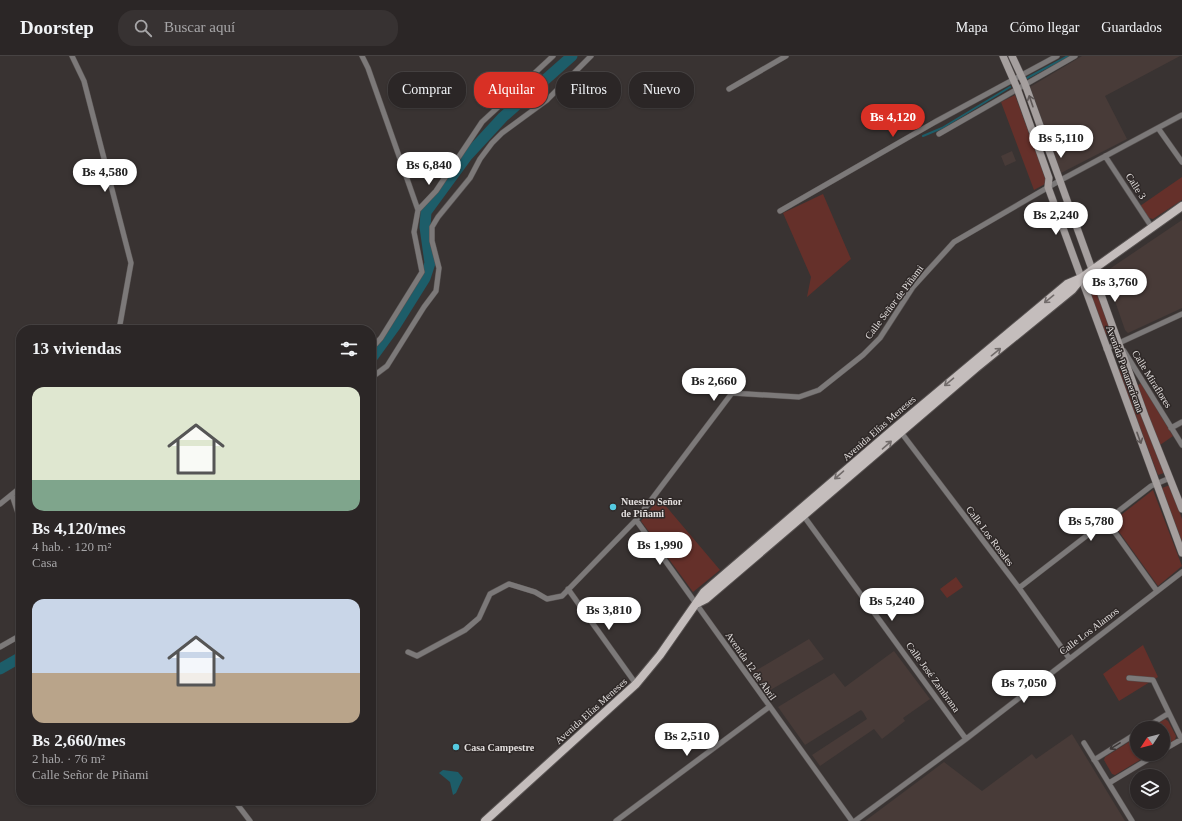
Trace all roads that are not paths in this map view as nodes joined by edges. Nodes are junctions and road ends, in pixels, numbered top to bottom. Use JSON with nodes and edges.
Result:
{"nodes":[{"id":1,"x":72,"y":56,"type":"edge"},
{"id":2,"x":362,"y":56,"type":"edge"},
{"id":3,"x":553,"y":56,"type":"edge"},
{"id":4,"x":591,"y":56,"type":"edge"},
{"id":5,"x":786,"y":56,"type":"edge"},
{"id":6,"x":1003,"y":56,"type":"edge"},
{"id":7,"x":1012,"y":56,"type":"edge"},
{"id":8,"x":1057,"y":56,"type":"edge"},
{"id":9,"x":1075,"y":56,"type":"edge"},
{"id":10,"x":1021,"y":76,"type":"junction"},
{"id":11,"x":1013,"y":79,"type":"junction"},
{"id":12,"x":1025,"y":84,"type":"junction"},
{"id":13,"x":1017,"y":88,"type":"junction"},
{"id":14,"x":729,"y":89,"type":"dead end"},
{"id":15,"x":1182,"y":115,"type":"edge"},
{"id":16,"x":1158,"y":128,"type":"junction"},
{"id":17,"x":939,"y":134,"type":"dead end"},
{"id":18,"x":1105,"y":156,"type":"junction"},
{"id":19,"x":1182,"y":162,"type":"edge"},
{"id":20,"x":1059,"y":181,"type":"junction"},
{"id":21,"x":1048,"y":187,"type":"junction"},
{"id":22,"x":1182,"y":206,"type":"edge"},
{"id":23,"x":418,"y":210,"type":"junction"},
{"id":24,"x":780,"y":211,"type":"dead end"},
{"id":25,"x":1151,"y":226,"type":"junction"},
{"id":26,"x":1092,"y":270,"type":"junction"},
{"id":27,"x":1081,"y":278,"type":"junction"},
{"id":28,"x":1182,"y":314,"type":"edge"},
{"id":29,"x":119,"y":325,"type":"edge"},
{"id":30,"x":1119,"y":343,"type":"junction"},
{"id":31,"x":376,"y":344,"type":"edge"},
{"id":32,"x":1106,"y":349,"type":"junction"},
{"id":33,"x":376,"y":374,"type":"edge"},
{"id":34,"x":1182,"y":422,"type":"edge"},
{"id":35,"x":1171,"y":428,"type":"junction"},
{"id":36,"x":898,"y":430,"type":"junction"},
{"id":37,"x":1182,"y":445,"type":"edge"},
{"id":38,"x":1170,"y":478,"type":"junction"},
{"id":39,"x":1156,"y":483,"type":"junction"},
{"id":40,"x":16,"y":491,"type":"edge"},
{"id":41,"x":12,"y":495,"type":"junction"},
{"id":42,"x":0,"y":504,"type":"edge"},
{"id":43,"x":16,"y":507,"type":"edge"},
{"id":44,"x":1182,"y":509,"type":"edge"},
{"id":45,"x":801,"y":513,"type":"junction"},
{"id":46,"x":636,"y":520,"type":"junction"},
{"id":47,"x":1106,"y":520,"type":"junction"},
{"id":48,"x":1182,"y":553,"type":"edge"},
{"id":49,"x":1182,"y":572,"type":"edge"},
{"id":50,"x":1019,"y":588,"type":"junction"},
{"id":51,"x":568,"y":589,"type":"junction"},
{"id":52,"x":1158,"y":591,"type":"junction"},
{"id":53,"x":697,"y":603,"type":"junction"},
{"id":54,"x":16,"y":638,"type":"edge"},
{"id":55,"x":0,"y":647,"type":"edge"},
{"id":56,"x":408,"y":652,"type":"dead end"},
{"id":57,"x":1069,"y":658,"type":"junction"},
{"id":58,"x":1129,"y":678,"type":"dead end"},
{"id":59,"x":636,"y":684,"type":"junction"},
{"id":60,"x":769,"y":707,"type":"junction"},
{"id":61,"x":1169,"y":713,"type":"junction"},
{"id":62,"x":1156,"y":721,"type":"edge"},
{"id":63,"x":1180,"y":728,"type":"edge"},
{"id":64,"x":1130,"y":737,"type":"edge"},
{"id":65,"x":966,"y":739,"type":"junction"},
{"id":66,"x":1182,"y":739,"type":"edge"},
{"id":67,"x":1084,"y":744,"type":"dead end"},
{"id":68,"x":1170,"y":746,"type":"edge"},
{"id":69,"x":1094,"y":760,"type":"junction"},
{"id":70,"x":1145,"y":761,"type":"edge"},
{"id":71,"x":1109,"y":783,"type":"junction"},
{"id":72,"x":238,"y":805,"type":"edge"},
{"id":73,"x":250,"y":821,"type":"edge"},
{"id":74,"x":485,"y":821,"type":"edge"},
{"id":75,"x":616,"y":821,"type":"edge"},
{"id":76,"x":854,"y":821,"type":"edge"},
{"id":77,"x":1132,"y":821,"type":"edge"}],
"edges":[{"from":1,"to":29,"type":"street"},
{"from":2,"to":23,"type":"street"},
{"from":3,"to":23,"type":"street"},
{"from":4,"to":33,"type":"street"},
{"from":5,"to":14,"type":"street"},
{"from":6,"to":11,"type":"main road","name":"Avenida Panamericana"},
{"from":7,"to":10,"type":"main road","name":"Avenida Panamericana"},
{"from":8,"to":10,"type":"street"},
{"from":9,"to":12,"type":"street"},
{"from":10,"to":11,"type":"street"},
{"from":10,"to":12,"type":"main road","name":"Avenida Panamericana"},
{"from":11,"to":13,"type":"main road","name":"Avenida Panamericana"},
{"from":11,"to":24,"type":"street"},
{"from":12,"to":13,"type":"street"},
{"from":20,"to":12,"type":"main road","name":"Avenida Panamericana","one_way":true},
{"from":13,"to":17,"type":"street"},
{"from":13,"to":21,"type":"main road","name":"Avenida Panamericana"},
{"from":15,"to":16,"type":"street","name":"Calle Señor de Piñami"},
{"from":16,"to":18,"type":"street","name":"Calle Señor de Piñami"},
{"from":16,"to":19,"type":"street"},
{"from":18,"to":20,"type":"street","name":"Calle Señor de Piñami"},
{"from":18,"to":25,"type":"street","name":"Calle 3"},
{"from":20,"to":21,"type":"street","name":"Calle Señor de Piñami"},
{"from":20,"to":26,"type":"main road","name":"Avenida Panamericana"},
{"from":21,"to":27,"type":"main road","name":"Avenida Panamericana"},
{"from":21,"to":46,"type":"street","name":"Calle Señor de Piñami"},
{"from":22,"to":25,"type":"main road","name":"Avenida Elías Meneses"},
{"from":23,"to":31,"type":"street"},
{"from":25,"to":26,"type":"main road","name":"Avenida Elías Meneses"},
{"from":26,"to":27,"type":"main road","name":"Avenida Elías Meneses"},
{"from":26,"to":30,"type":"main road","name":"Avenida Panamericana"},
{"from":27,"to":32,"type":"main road","name":"Avenida Panamericana"},
{"from":27,"to":36,"type":"main road","name":"Avenida Elías Meneses"},
{"from":28,"to":30,"type":"street"},
{"from":30,"to":32,"type":"street"},
{"from":30,"to":35,"type":"street","name":"Calle Miraflores"},
{"from":30,"to":38,"type":"main road","name":"Avenida Panamericana"},
{"from":32,"to":39,"type":"main road","name":"Avenida Panamericana","one_way":true},
{"from":34,"to":35,"type":"street"},
{"from":35,"to":37,"type":"street","name":"Calle Miraflores"},
{"from":36,"to":45,"type":"main road","name":"Avenida Elías Meneses"},
{"from":36,"to":50,"type":"street","name":"Calle Los Rosales"},
{"from":38,"to":39,"type":"street"},
{"from":38,"to":44,"type":"main road","name":"Avenida Panamericana"},
{"from":39,"to":47,"type":"street"},
{"from":39,"to":48,"type":"main road","name":"Avenida Panamericana"},
{"from":40,"to":41,"type":"street"},
{"from":41,"to":42,"type":"street"},
{"from":41,"to":43,"type":"street"},
{"from":45,"to":53,"type":"main road","name":"Avenida Elías Meneses"},
{"from":45,"to":65,"type":"street","name":"Calle José Zambrana"},
{"from":46,"to":51,"type":"street","name":"Calle Señor de Piñami"},
{"from":46,"to":53,"type":"street","name":"Avenida 12 de Abril"},
{"from":47,"to":50,"type":"street"},
{"from":47,"to":52,"type":"street"},
{"from":49,"to":52,"type":"street","name":"Calle Los Alamos"},
{"from":50,"to":57,"type":"street","name":"Calle Los Rosales"},
{"from":51,"to":56,"type":"street","name":"Calle Señor de Piñami"},
{"from":51,"to":59,"type":"street"},
{"from":52,"to":57,"type":"street","name":"Calle Los Alamos"},
{"from":53,"to":59,"type":"main road","name":"Avenida Elías Meneses"},
{"from":53,"to":60,"type":"street","name":"Avenida 12 de Abril"},
{"from":54,"to":55,"type":"street"},
{"from":57,"to":65,"type":"street","name":"Calle Los Alamos"},
{"from":58,"to":61,"type":"street"},
{"from":59,"to":74,"type":"main road","name":"Avenida Elías Meneses"},
{"from":60,"to":75,"type":"street"},
{"from":60,"to":76,"type":"street","name":"Avenida 12 de Abril"},
{"from":61,"to":62,"type":"street"},
{"from":61,"to":63,"type":"street"},
{"from":63,"to":66,"type":"street"},
{"from":64,"to":69,"type":"street","one_way":true},
{"from":65,"to":76,"type":"street","name":"Calle Los Alamos"},
{"from":66,"to":68,"type":"street"},
{"from":67,"to":69,"type":"street"},
{"from":69,"to":71,"type":"street"},
{"from":70,"to":71,"type":"street"},
{"from":71,"to":77,"type":"street"},
{"from":72,"to":73,"type":"street"}]}
